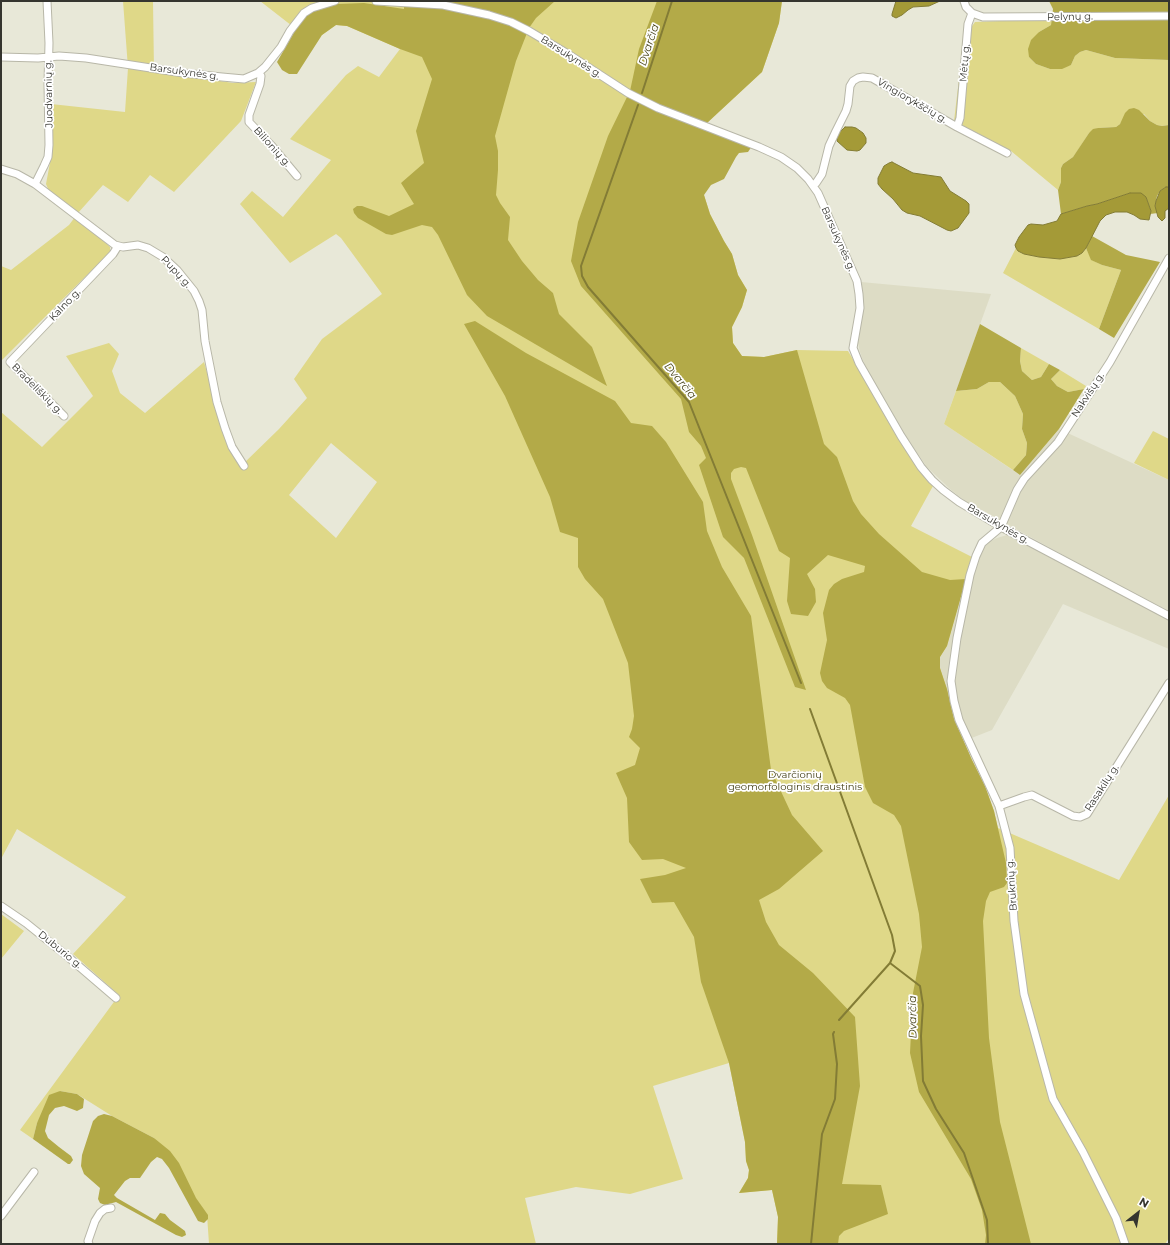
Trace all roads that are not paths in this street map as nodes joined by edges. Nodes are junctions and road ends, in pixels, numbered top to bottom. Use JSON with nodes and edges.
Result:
{"nodes":[{"id":1,"x":47,"y":1,"type":"edge"},
{"id":2,"x":335,"y":1,"type":"edge"},
{"id":3,"x":376,"y":1,"type":"edge"},
{"id":4,"x":964,"y":1,"type":"edge"},
{"id":5,"x":972,"y":13,"type":"junction"},
{"id":6,"x":1169,"y":16,"type":"edge"},
{"id":7,"x":1,"y":57,"type":"edge"},
{"id":8,"x":49,"y":57,"type":"junction"},
{"id":9,"x":258,"y":73,"type":"junction"},
{"id":10,"x":958,"y":127,"type":"junction"},
{"id":11,"x":1007,"y":153,"type":"dead end"},
{"id":12,"x":1,"y":169,"type":"edge"},
{"id":13,"x":298,"y":176,"type":"dead end"},
{"id":14,"x":35,"y":184,"type":"junction"},
{"id":15,"x":813,"y":185,"type":"junction"},
{"id":16,"x":118,"y":246,"type":"junction"},
{"id":17,"x":1169,"y":258,"type":"edge"},
{"id":18,"x":10,"y":362,"type":"joint"},
{"id":19,"x":64,"y":416,"type":"dead end"},
{"id":20,"x":244,"y":466,"type":"dead end"},
{"id":21,"x":1001,"y":527,"type":"junction"},
{"id":22,"x":1169,"y":616,"type":"edge"},
{"id":23,"x":1169,"y":683,"type":"edge"},
{"id":24,"x":999,"y":806,"type":"junction"},
{"id":25,"x":1,"y":906,"type":"edge"},
{"id":26,"x":116,"y":998,"type":"dead end"},
{"id":27,"x":34,"y":1172,"type":"dead end"},
{"id":28,"x":111,"y":1208,"type":"dead end"},
{"id":29,"x":1,"y":1216,"type":"edge"},
{"id":30,"x":89,"y":1244,"type":"edge"},
{"id":31,"x":1125,"y":1244,"type":"edge"}],
"edges":[{"from":1,"to":8,"type":"street","name":"Juodvarnių g."},
{"from":2,"to":9,"type":"street","name":"Barsukynės g."},
{"from":3,"to":15,"type":"street","name":"Barsukynės g."},
{"from":4,"to":5,"type":"street"},
{"from":5,"to":6,"type":"street","name":"Pelynų g."},
{"from":5,"to":10,"type":"street","name":"Mėtų g."},
{"from":7,"to":8,"type":"street","name":"Barsukynės g."},
{"from":8,"to":9,"type":"street","name":"Barsukynės g."},
{"from":8,"to":14,"type":"street","name":"Juodvarnių g."},
{"from":9,"to":13,"type":"street","name":"Bilionių g."},
{"from":10,"to":11,"type":"street","name":"Vingiorykščių g."},
{"from":10,"to":15,"type":"street","name":"Vingiorykščių g."},
{"from":12,"to":14,"type":"street"},
{"from":14,"to":16,"type":"street"},
{"from":15,"to":21,"type":"street","name":"Barsukynės g."},
{"from":16,"to":18,"type":"street","name":"Kalno g."},
{"from":16,"to":20,"type":"street","name":"Pupų g."},
{"from":17,"to":21,"type":"street","name":"Nakvišų g."},
{"from":18,"to":19,"type":"street","name":"Bradeliškių g."},
{"from":21,"to":22,"type":"street","name":"Barsukynės g."},
{"from":21,"to":24,"type":"street","name":"Bruknių g."},
{"from":23,"to":24,"type":"street","name":"Rasakilų g."},
{"from":24,"to":31,"type":"street","name":"Bruknių g."},
{"from":25,"to":26,"type":"street","name":"Duburio g."},
{"from":27,"to":29,"type":"street"},
{"from":28,"to":30,"type":"street"}]}
